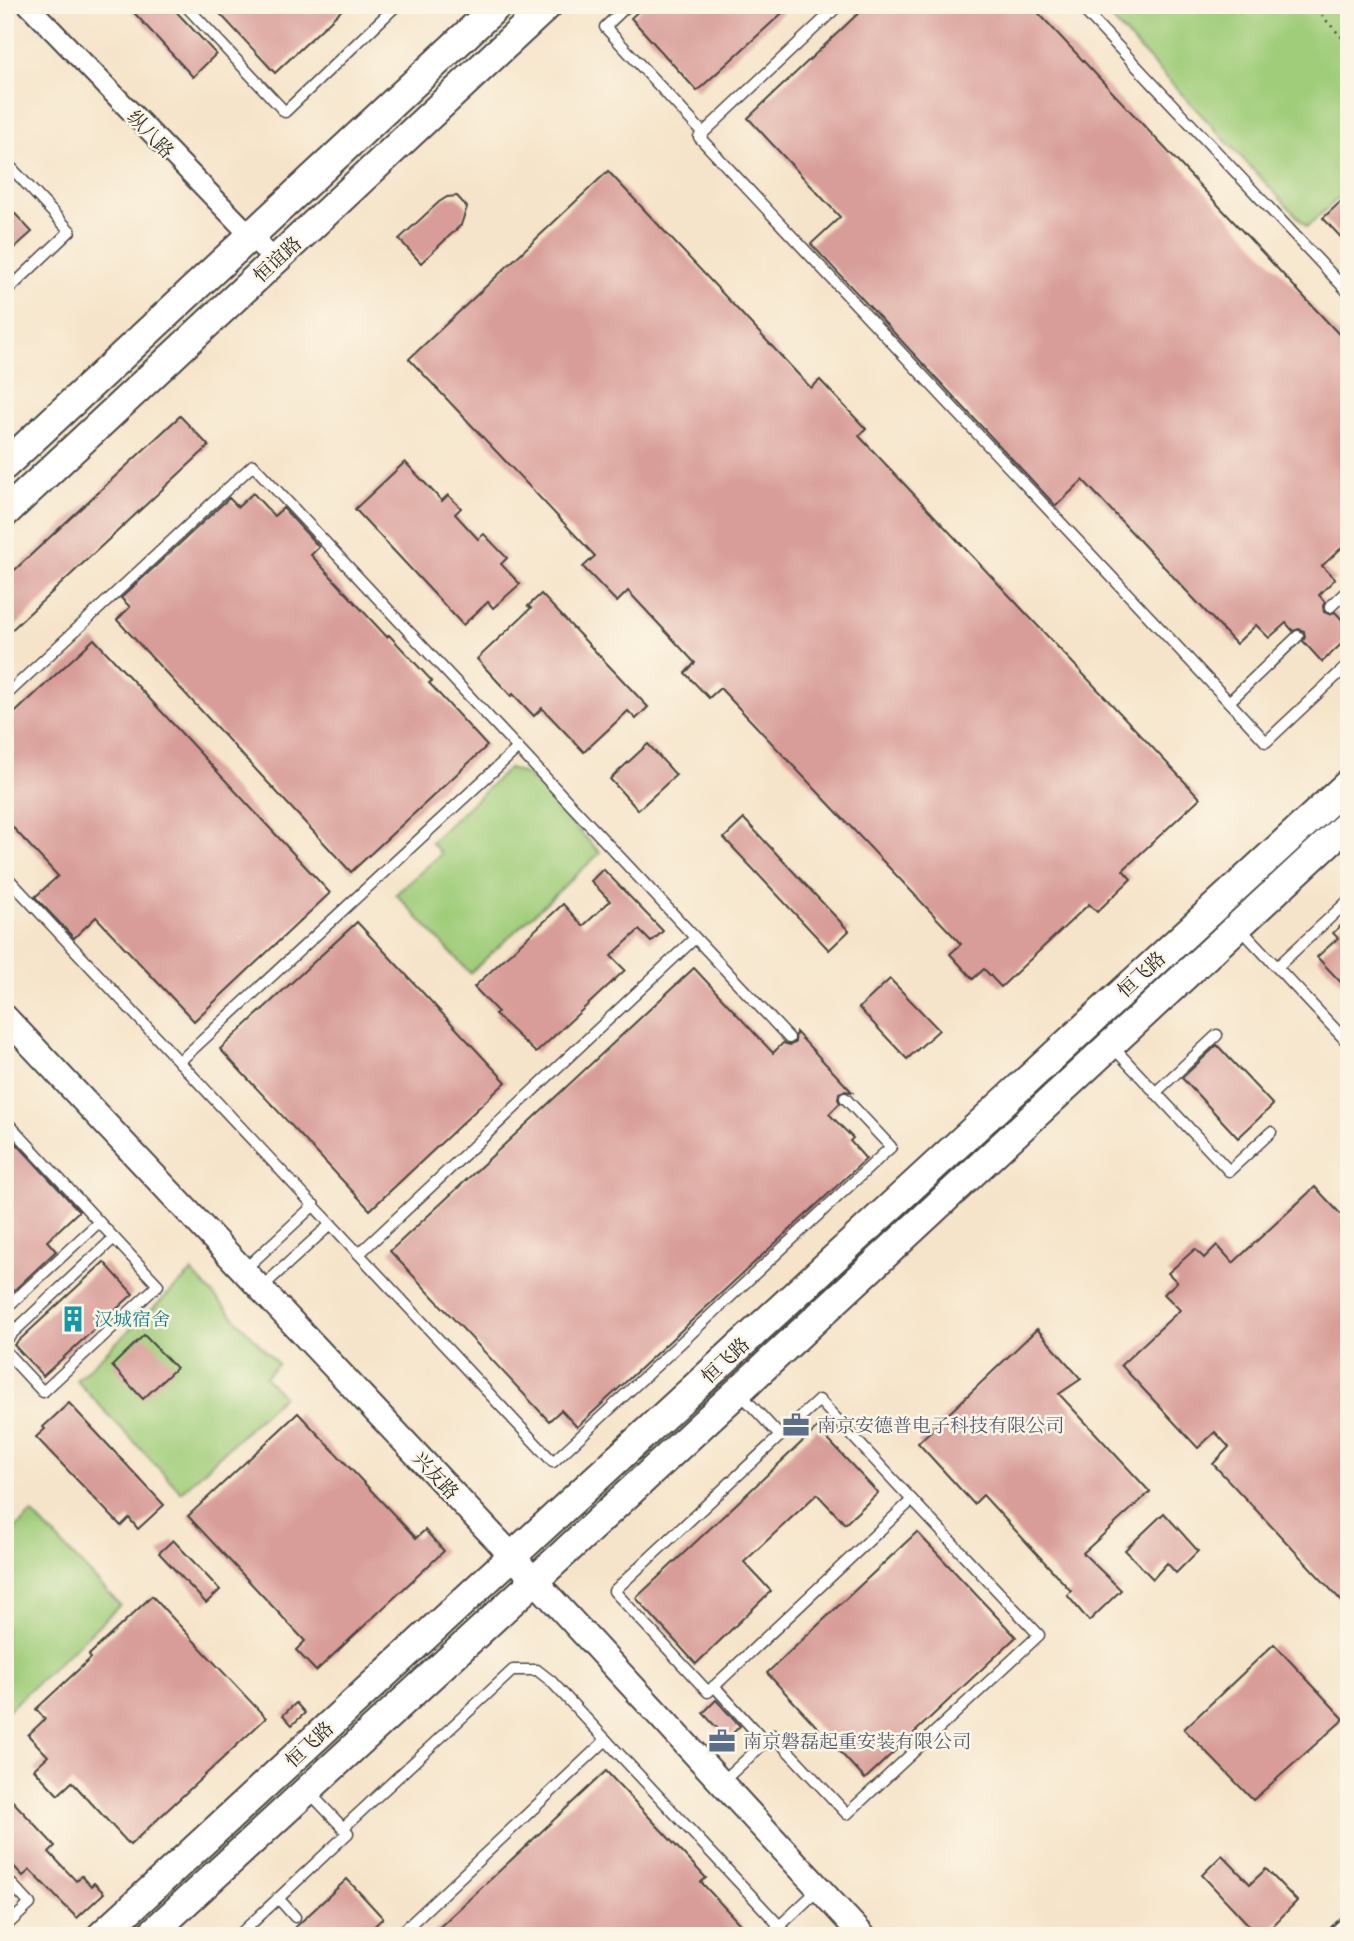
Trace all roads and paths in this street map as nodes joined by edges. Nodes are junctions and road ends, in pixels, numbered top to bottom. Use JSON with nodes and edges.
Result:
{"nodes":[{"id":1,"x":28,"y":5,"type":"edge"},
{"id":2,"x":185,"y":5,"type":"edge"},
{"id":3,"x":397,"y":5,"type":"edge"},
{"id":4,"x":548,"y":5,"type":"edge"},
{"id":5,"x":628,"y":5,"type":"edge"},
{"id":6,"x":839,"y":5,"type":"edge"},
{"id":7,"x":1079,"y":5,"type":"edge"},
{"id":8,"x":1312,"y":5,"type":"edge"},
{"id":9,"x":486,"y":12,"type":"edge"},
{"id":10,"x":1349,"y":45,"type":"edge"},
{"id":11,"x":703,"y":133,"type":"junction"},
{"id":12,"x":5,"y":161,"type":"edge"},
{"id":13,"x":250,"y":237,"type":"junction"},
{"id":14,"x":275,"y":261,"type":"junction"},
{"id":15,"x":5,"y":293,"type":"edge"},
{"id":16,"x":1349,"y":293,"type":"edge"},
{"id":17,"x":5,"y":465,"type":"edge"},
{"id":18,"x":5,"y":513,"type":"edge"},
{"id":19,"x":1349,"y":589,"type":"edge"},
{"id":20,"x":1330,"y":607,"type":"dead end"},
{"id":21,"x":1298,"y":636,"type":"dead end"},
{"id":22,"x":1349,"y":664,"type":"edge"},
{"id":23,"x":5,"y":696,"type":"edge"},
{"id":24,"x":1229,"y":702,"type":"junction"},
{"id":25,"x":518,"y":748,"type":"junction"},
{"id":26,"x":1349,"y":783,"type":"edge"},
{"id":27,"x":1349,"y":823,"type":"edge"},
{"id":28,"x":5,"y":876,"type":"edge"},
{"id":29,"x":1349,"y":900,"type":"edge"},
{"id":30,"x":1237,"y":925,"type":"junction"},
{"id":31,"x":695,"y":938,"type":"junction"},
{"id":32,"x":1277,"y":967,"type":"junction"},
{"id":33,"x":5,"y":1017,"type":"edge"},
{"id":34,"x":1217,"y":1035,"type":"dead end"},
{"id":35,"x":789,"y":1038,"type":"dead end"},
{"id":36,"x":1349,"y":1044,"type":"edge"},
{"id":37,"x":1111,"y":1045,"type":"junction"},
{"id":38,"x":179,"y":1062,"type":"junction"},
{"id":39,"x":1155,"y":1093,"type":"junction"},
{"id":40,"x":845,"y":1098,"type":"dead end"},
{"id":41,"x":5,"y":1121,"type":"edge"},
{"id":42,"x":1271,"y":1132,"type":"dead end"},
{"id":43,"x":314,"y":1205,"type":"junction"},
{"id":44,"x":99,"y":1222,"type":"junction"},
{"id":45,"x":331,"y":1224,"type":"junction"},
{"id":46,"x":114,"y":1238,"type":"junction"},
{"id":47,"x":359,"y":1254,"type":"junction"},
{"id":48,"x":244,"y":1270,"type":"junction"},
{"id":49,"x":261,"y":1289,"type":"junction"},
{"id":50,"x":5,"y":1309,"type":"edge"},
{"id":51,"x":5,"y":1340,"type":"edge"},
{"id":52,"x":5,"y":1351,"type":"edge"},
{"id":53,"x":738,"y":1392,"type":"junction"},
{"id":54,"x":780,"y":1436,"type":"junction"},
{"id":55,"x":912,"y":1500,"type":"junction"},
{"id":56,"x":513,"y":1557,"type":"junction"},
{"id":57,"x":534,"y":1581,"type":"junction"},
{"id":58,"x":714,"y":1686,"type":"junction"},
{"id":59,"x":606,"y":1740,"type":"junction"},
{"id":60,"x":765,"y":1742,"type":"junction"},
{"id":61,"x":721,"y":1783,"type":"junction"},
{"id":62,"x":307,"y":1790,"type":"junction"},
{"id":63,"x":343,"y":1828,"type":"junction"},
{"id":64,"x":5,"y":1877,"type":"edge"},
{"id":65,"x":819,"y":1889,"type":"junction"},
{"id":66,"x":278,"y":1898,"type":"junction"},
{"id":67,"x":295,"y":1917,"type":"dead end"},
{"id":68,"x":1349,"y":1925,"type":"edge"},
{"id":69,"x":779,"y":1926,"type":"junction"},
{"id":70,"x":5,"y":1927,"type":"edge"},
{"id":71,"x":101,"y":1936,"type":"edge"},
{"id":72,"x":149,"y":1936,"type":"edge"},
{"id":73,"x":238,"y":1936,"type":"edge"},
{"id":74,"x":398,"y":1936,"type":"edge"},
{"id":75,"x":769,"y":1936,"type":"edge"},
{"id":76,"x":789,"y":1936,"type":"edge"},
{"id":77,"x":863,"y":1936,"type":"edge"},
{"id":78,"x":1337,"y":1936,"type":"edge"}],
"edges":[{"from":1,"to":13,"type":"street","name":"纵八路"},
{"from":2,"to":3,"type":"lane"},
{"from":4,"to":14,"type":"main road","name":"恒谊路"},
{"from":5,"to":11,"type":"lane"},
{"from":6,"to":11,"type":"lane"},
{"from":7,"to":16,"type":"lane"},
{"from":8,"to":10,"type":"path"},
{"from":9,"to":13,"type":"main road","name":"恒谊路"},
{"from":11,"to":24,"type":"lane"},
{"from":12,"to":15,"type":"lane"},
{"from":13,"to":14,"type":"street","name":"纵八路"},
{"from":13,"to":17,"type":"main road","name":"恒谊路"},
{"from":14,"to":18,"type":"main road","name":"恒谊路"},
{"from":19,"to":20,"type":"lane"},
{"from":21,"to":24,"type":"lane"},
{"from":22,"to":24,"type":"lane"},
{"from":23,"to":25,"type":"lane"},
{"from":25,"to":31,"type":"lane"},
{"from":25,"to":38,"type":"lane"},
{"from":26,"to":56,"type":"main road","name":"恒飞路"},
{"from":27,"to":30,"type":"main road","name":"恒飞路"},
{"from":28,"to":38,"type":"lane"},
{"from":29,"to":32,"type":"lane"},
{"from":30,"to":32,"type":"lane"},
{"from":30,"to":37,"type":"main road","name":"恒飞路"},
{"from":31,"to":35,"type":"lane"},
{"from":31,"to":47,"type":"lane"},
{"from":32,"to":36,"type":"lane"},
{"from":33,"to":48,"type":"street","name":"兴友路"},
{"from":34,"to":39,"type":"lane"},
{"from":37,"to":39,"type":"lane"},
{"from":37,"to":53,"type":"main road","name":"恒飞路"},
{"from":38,"to":43,"type":"lane"},
{"from":39,"to":42,"type":"lane"},
{"from":40,"to":47,"type":"lane"},
{"from":41,"to":44,"type":"lane"},
{"from":43,"to":45,"type":"lane"},
{"from":43,"to":48,"type":"lane"},
{"from":44,"to":46,"type":"lane"},
{"from":44,"to":50,"type":"lane"},
{"from":45,"to":47,"type":"lane"},
{"from":45,"to":49,"type":"lane"},
{"from":46,"to":51,"type":"lane"},
{"from":46,"to":52,"type":"lane"},
{"from":48,"to":49,"type":"street","name":"兴友路"},
{"from":49,"to":56,"type":"street","name":"兴友路"},
{"from":53,"to":54,"type":"lane"},
{"from":53,"to":57,"type":"main road","name":"恒飞路"},
{"from":54,"to":55,"type":"lane"},
{"from":54,"to":58,"type":"lane"},
{"from":55,"to":58,"type":"lane"},
{"from":55,"to":60,"type":"lane"},
{"from":56,"to":57,"type":"street","name":"兴友路"},
{"from":56,"to":71,"type":"main road","name":"恒飞路"},
{"from":57,"to":61,"type":"street","name":"兴友路"},
{"from":57,"to":62,"type":"main road","name":"恒飞路"},
{"from":58,"to":60,"type":"lane"},
{"from":59,"to":63,"type":"lane"},
{"from":59,"to":69,"type":"lane"},
{"from":59,"to":74,"type":"lane"},
{"from":60,"to":61,"type":"lane"},
{"from":61,"to":65,"type":"street","name":"兴友路"},
{"from":62,"to":63,"type":"lane"},
{"from":62,"to":72,"type":"main road","name":"恒飞路"},
{"from":63,"to":66,"type":"lane"},
{"from":64,"to":70,"type":"lane"},
{"from":65,"to":69,"type":"lane"},
{"from":65,"to":77,"type":"street","name":"兴友路"},
{"from":66,"to":67,"type":"lane"},
{"from":66,"to":73,"type":"lane"},
{"from":68,"to":78,"type":"street"},
{"from":69,"to":75,"type":"lane"},
{"from":69,"to":76,"type":"lane"}]}
